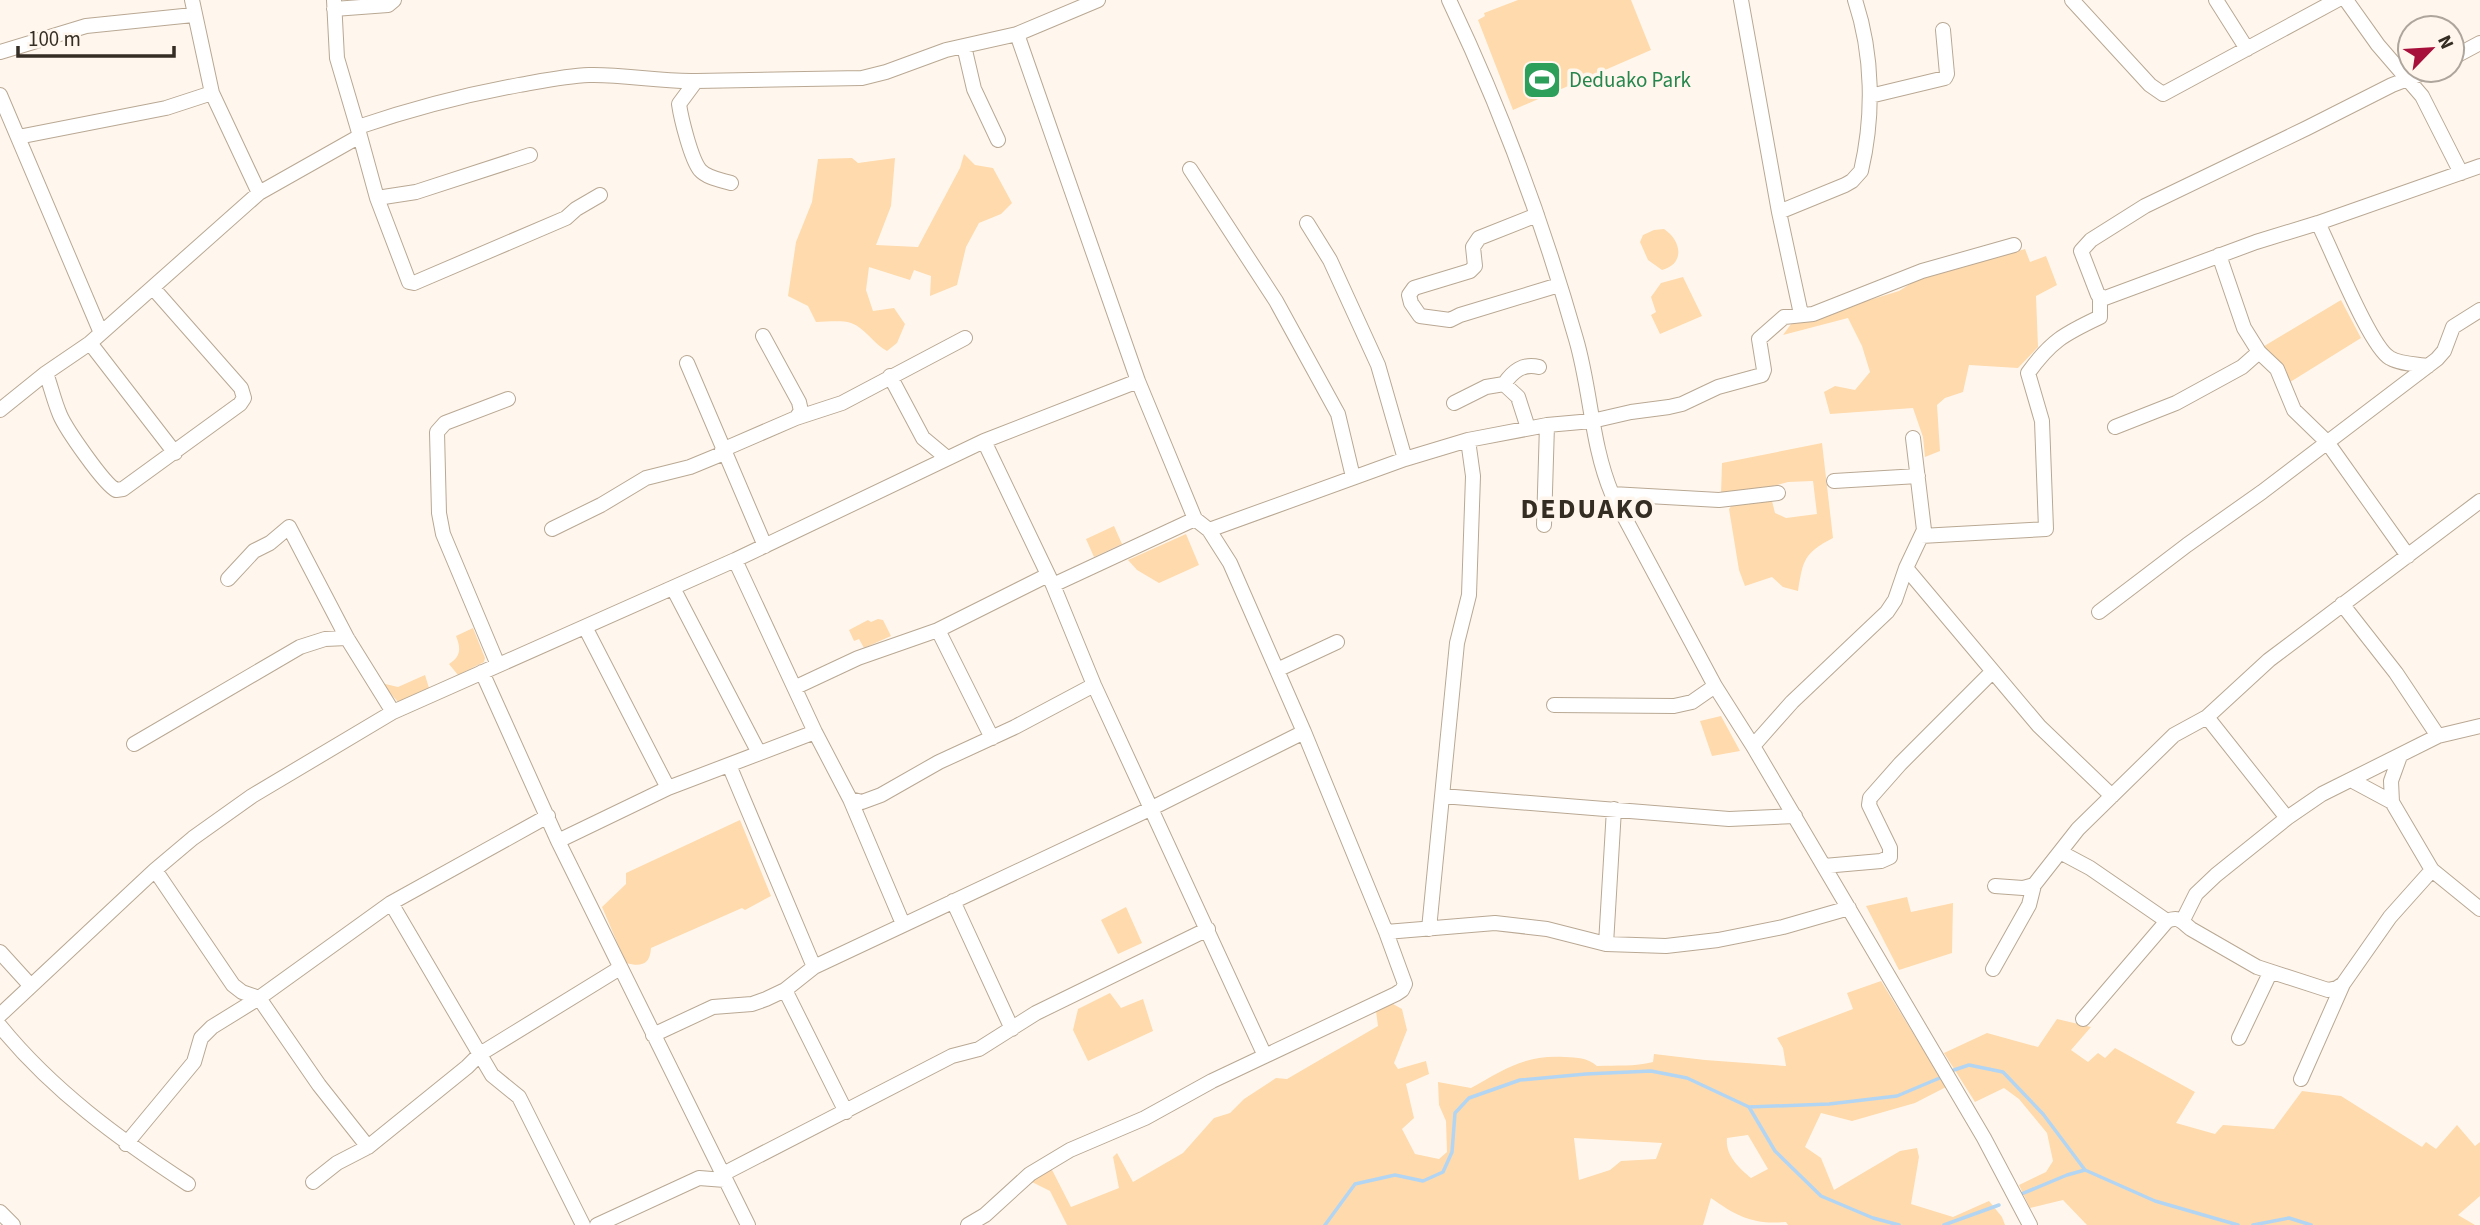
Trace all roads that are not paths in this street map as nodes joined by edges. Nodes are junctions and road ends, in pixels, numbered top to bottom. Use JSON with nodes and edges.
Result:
{"nodes":[{"id":1,"x":394,"y":0,"type":"edge"},
{"id":2,"x":1098,"y":0,"type":"edge"},
{"id":3,"x":1449,"y":0,"type":"edge"},
{"id":4,"x":1741,"y":0,"type":"edge"},
{"id":5,"x":1855,"y":0,"type":"edge"},
{"id":6,"x":2072,"y":0,"type":"edge"},
{"id":7,"x":2216,"y":0,"type":"edge"},
{"id":8,"x":2337,"y":0,"type":"edge"},
{"id":9,"x":2346,"y":0,"type":"edge"},
{"id":10,"x":334,"y":4,"type":"edge"},
{"id":11,"x":193,"y":8,"type":"edge"},
{"id":12,"x":1943,"y":30,"type":"dead end"},
{"id":13,"x":1017,"y":34,"type":"junction"},
{"id":14,"x":964,"y":46,"type":"junction"},
{"id":15,"x":2246,"y":49,"type":"junction"},
{"id":16,"x":0,"y":52,"type":"edge"},
{"id":17,"x":2396,"y":65,"type":"edge"},
{"id":18,"x":696,"y":81,"type":"junction"},
{"id":19,"x":2396,"y":84,"type":"edge"},
{"id":20,"x":2413,"y":84,"type":"edge"},
{"id":21,"x":212,"y":93,"type":"junction"},
{"id":22,"x":0,"y":94,"type":"edge"},
{"id":23,"x":1870,"y":96,"type":"junction"},
{"id":24,"x":359,"y":132,"type":"junction"},
{"id":25,"x":18,"y":136,"type":"junction"},
{"id":26,"x":998,"y":140,"type":"dead end"},
{"id":27,"x":530,"y":155,"type":"dead end"},
{"id":28,"x":2480,"y":166,"type":"edge"},
{"id":29,"x":1190,"y":169,"type":"dead end"},
{"id":30,"x":2461,"y":173,"type":"junction"},
{"id":31,"x":731,"y":183,"type":"dead end"},
{"id":32,"x":260,"y":193,"type":"junction"},
{"id":33,"x":600,"y":195,"type":"dead end"},
{"id":34,"x":377,"y":198,"type":"junction"},
{"id":35,"x":1779,"y":212,"type":"junction"},
{"id":36,"x":1537,"y":215,"type":"junction"},
{"id":37,"x":1307,"y":223,"type":"dead end"},
{"id":38,"x":2318,"y":223,"type":"junction"},
{"id":39,"x":2014,"y":245,"type":"dead end"},
{"id":40,"x":2219,"y":255,"type":"junction"},
{"id":41,"x":1559,"y":285,"type":"junction"},
{"id":42,"x":153,"y":288,"type":"junction"},
{"id":43,"x":2100,"y":297,"type":"junction"},
{"id":44,"x":2480,"y":310,"type":"edge"},
{"id":45,"x":1801,"y":314,"type":"junction"},
{"id":46,"x":101,"y":333,"type":"junction"},
{"id":47,"x":763,"y":336,"type":"dead end"},
{"id":48,"x":965,"y":338,"type":"dead end"},
{"id":49,"x":90,"y":343,"type":"junction"},
{"id":50,"x":2259,"y":352,"type":"junction"},
{"id":51,"x":687,"y":363,"type":"dead end"},
{"id":52,"x":2428,"y":366,"type":"junction"},
{"id":53,"x":1539,"y":367,"type":"dead end"},
{"id":54,"x":46,"y":373,"type":"junction"},
{"id":55,"x":890,"y":376,"type":"junction"},
{"id":56,"x":1138,"y":381,"type":"junction"},
{"id":57,"x":1504,"y":384,"type":"junction"},
{"id":58,"x":508,"y":399,"type":"dead end"},
{"id":59,"x":1454,"y":403,"type":"dead end"},
{"id":60,"x":0,"y":410,"type":"edge"},
{"id":61,"x":796,"y":418,"type":"junction"},
{"id":62,"x":1592,"y":421,"type":"junction"},
{"id":63,"x":1546,"y":425,"type":"junction"},
{"id":64,"x":2115,"y":426,"type":"dead end"},
{"id":65,"x":1528,"y":428,"type":"junction"},
{"id":66,"x":1913,"y":438,"type":"dead end"},
{"id":67,"x":1468,"y":440,"type":"junction"},
{"id":68,"x":984,"y":441,"type":"junction"},
{"id":69,"x":2327,"y":442,"type":"junction"},
{"id":70,"x":723,"y":451,"type":"junction"},
{"id":71,"x":175,"y":453,"type":"junction"},
{"id":72,"x":947,"y":458,"type":"junction"},
{"id":73,"x":1405,"y":459,"type":"junction"},
{"id":74,"x":1918,"y":476,"type":"junction"},
{"id":75,"x":1353,"y":477,"type":"junction"},
{"id":76,"x":1834,"y":481,"type":"dead end"},
{"id":77,"x":1612,"y":494,"type":"junction"},
{"id":78,"x":1778,"y":494,"type":"dead end"},
{"id":79,"x":2480,"y":501,"type":"edge"},
{"id":80,"x":1195,"y":519,"type":"junction"},
{"id":81,"x":1544,"y":525,"type":"dead end"},
{"id":82,"x":552,"y":529,"type":"dead end"},
{"id":83,"x":1209,"y":530,"type":"junction"},
{"id":84,"x":1922,"y":536,"type":"junction"},
{"id":85,"x":765,"y":546,"type":"junction"},
{"id":86,"x":2408,"y":556,"type":"junction"},
{"id":87,"x":735,"y":560,"type":"junction"},
{"id":88,"x":1906,"y":568,"type":"junction"},
{"id":89,"x":228,"y":579,"type":"dead end"},
{"id":90,"x":1050,"y":580,"type":"junction"},
{"id":91,"x":673,"y":588,"type":"junction"},
{"id":92,"x":2342,"y":604,"type":"junction"},
{"id":93,"x":2099,"y":612,"type":"dead end"},
{"id":94,"x":585,"y":627,"type":"junction"},
{"id":95,"x":938,"y":630,"type":"junction"},
{"id":96,"x":347,"y":638,"type":"junction"},
{"id":97,"x":1337,"y":642,"type":"dead end"},
{"id":98,"x":498,"y":665,"type":"junction"},
{"id":99,"x":1277,"y":670,"type":"junction"},
{"id":100,"x":1992,"y":671,"type":"junction"},
{"id":101,"x":482,"y":672,"type":"junction"},
{"id":102,"x":1094,"y":685,"type":"junction"},
{"id":103,"x":1715,"y":686,"type":"junction"},
{"id":104,"x":796,"y":687,"type":"junction"},
{"id":105,"x":1554,"y":705,"type":"dead end"},
{"id":106,"x":393,"y":712,"type":"junction"},
{"id":107,"x":2207,"y":717,"type":"junction"},
{"id":108,"x":2480,"y":726,"type":"edge"},
{"id":109,"x":815,"y":732,"type":"junction"},
{"id":110,"x":1304,"y":732,"type":"junction"},
{"id":111,"x":2438,"y":736,"type":"junction"},
{"id":112,"x":992,"y":738,"type":"junction"},
{"id":113,"x":134,"y":744,"type":"dead end"},
{"id":114,"x":1753,"y":746,"type":"junction"},
{"id":115,"x":759,"y":753,"type":"junction"},
{"id":116,"x":2400,"y":756,"type":"junction"},
{"id":117,"x":729,"y":765,"type":"junction"},
{"id":118,"x":2351,"y":780,"type":"junction"},
{"id":119,"x":668,"y":788,"type":"junction"},
{"id":120,"x":1442,"y":796,"type":"junction"},
{"id":121,"x":2112,"y":796,"type":"junction"},
{"id":122,"x":850,"y":799,"type":"junction"},
{"id":123,"x":2392,"y":802,"type":"junction"},
{"id":124,"x":1152,"y":808,"type":"junction"},
{"id":125,"x":1614,"y":809,"type":"junction"},
{"id":126,"x":548,"y":816,"type":"junction"},
{"id":127,"x":1794,"y":817,"type":"junction"},
{"id":128,"x":2287,"y":818,"type":"junction"},
{"id":129,"x":558,"y":841,"type":"junction"},
{"id":130,"x":2060,"y":852,"type":"junction"},
{"id":131,"x":1824,"y":866,"type":"junction"},
{"id":132,"x":155,"y":870,"type":"junction"},
{"id":133,"x":2432,"y":870,"type":"junction"},
{"id":134,"x":2034,"y":885,"type":"junction"},
{"id":135,"x":1995,"y":886,"type":"dead end"},
{"id":136,"x":953,"y":901,"type":"junction"},
{"id":137,"x":391,"y":903,"type":"junction"},
{"id":138,"x":1850,"y":908,"type":"junction"},
{"id":139,"x":2480,"y":909,"type":"edge"},
{"id":140,"x":2183,"y":919,"type":"junction"},
{"id":141,"x":2167,"y":921,"type":"junction"},
{"id":142,"x":903,"y":924,"type":"junction"},
{"id":143,"x":1208,"y":929,"type":"junction"},
{"id":144,"x":1429,"y":929,"type":"junction"},
{"id":145,"x":1386,"y":932,"type":"junction"},
{"id":146,"x":1606,"y":944,"type":"junction"},
{"id":147,"x":0,"y":952,"type":"edge"},
{"id":148,"x":814,"y":967,"type":"junction"},
{"id":149,"x":620,"y":968,"type":"junction"},
{"id":150,"x":1993,"y":969,"type":"dead end"},
{"id":151,"x":2270,"y":973,"type":"junction"},
{"id":152,"x":2343,"y":984,"type":"junction"},
{"id":153,"x":30,"y":985,"type":"junction"},
{"id":154,"x":785,"y":990,"type":"junction"},
{"id":155,"x":259,"y":998,"type":"junction"},
{"id":156,"x":0,"y":1015,"type":"edge"},
{"id":157,"x":2083,"y":1019,"type":"dead end"},
{"id":158,"x":0,"y":1026,"type":"edge"},
{"id":159,"x":1012,"y":1029,"type":"junction"},
{"id":160,"x":653,"y":1035,"type":"junction"},
{"id":161,"x":2239,"y":1038,"type":"dead end"},
{"id":162,"x":480,"y":1054,"type":"junction"},
{"id":163,"x":1265,"y":1056,"type":"junction"},
{"id":164,"x":2301,"y":1079,"type":"dead end"},
{"id":165,"x":846,"y":1112,"type":"junction"},
{"id":166,"x":126,"y":1144,"type":"junction"},
{"id":167,"x":368,"y":1147,"type":"junction"},
{"id":168,"x":712,"y":1151,"type":"junction"},
{"id":169,"x":724,"y":1177,"type":"junction"},
{"id":170,"x":699,"y":1178,"type":"junction"},
{"id":171,"x":313,"y":1181,"type":"dead end"},
{"id":172,"x":188,"y":1184,"type":"dead end"},
{"id":173,"x":0,"y":1212,"type":"edge"},
{"id":174,"x":13,"y":1225,"type":"edge"},
{"id":175,"x":583,"y":1225,"type":"edge"},
{"id":176,"x":597,"y":1225,"type":"edge"},
{"id":177,"x":748,"y":1225,"type":"edge"},
{"id":178,"x":968,"y":1225,"type":"edge"},
{"id":179,"x":2030,"y":1225,"type":"edge"}],
"edges":[{"from":1,"to":10,"type":"street"},
{"from":2,"to":13,"type":"street"},
{"from":3,"to":36,"type":"street"},
{"from":4,"to":35,"type":"street"},
{"from":5,"to":23,"type":"street"},
{"from":6,"to":15,"type":"street"},
{"from":7,"to":15,"type":"street"},
{"from":8,"to":15,"type":"street"},
{"from":9,"to":17,"type":"street"},
{"from":10,"to":24,"type":"street"},
{"from":11,"to":16,"type":"street"},
{"from":11,"to":21,"type":"street"},
{"from":12,"to":23,"type":"street"},
{"from":13,"to":14,"type":"street"},
{"from":13,"to":56,"type":"street"},
{"from":14,"to":18,"type":"street"},
{"from":14,"to":26,"type":"street"},
{"from":18,"to":24,"type":"street"},
{"from":18,"to":31,"type":"street"},
{"from":19,"to":43,"type":"street"},
{"from":20,"to":30,"type":"street"},
{"from":21,"to":25,"type":"street"},
{"from":21,"to":32,"type":"street"},
{"from":22,"to":25,"type":"street"},
{"from":23,"to":35,"type":"street"},
{"from":24,"to":32,"type":"street"},
{"from":24,"to":34,"type":"street"},
{"from":25,"to":46,"type":"street"},
{"from":27,"to":34,"type":"street"},
{"from":28,"to":30,"type":"street"},
{"from":29,"to":75,"type":"street"},
{"from":30,"to":38,"type":"street"},
{"from":32,"to":42,"type":"street"},
{"from":33,"to":34,"type":"street"},
{"from":35,"to":45,"type":"street"},
{"from":36,"to":41,"type":"street"},
{"from":36,"to":41,"type":"street"},
{"from":37,"to":73,"type":"street"},
{"from":38,"to":40,"type":"street"},
{"from":38,"to":52,"type":"street"},
{"from":39,"to":45,"type":"street"},
{"from":40,"to":43,"type":"street"},
{"from":40,"to":50,"type":"street"},
{"from":41,"to":62,"type":"street"},
{"from":42,"to":46,"type":"street"},
{"from":42,"to":71,"type":"street"},
{"from":43,"to":84,"type":"street"},
{"from":44,"to":52,"type":"street"},
{"from":45,"to":62,"type":"street"},
{"from":46,"to":49,"type":"street"},
{"from":47,"to":61,"type":"street"},
{"from":48,"to":55,"type":"street"},
{"from":49,"to":54,"type":"street"},
{"from":49,"to":71,"type":"street"},
{"from":50,"to":64,"type":"street"},
{"from":50,"to":69,"type":"street"},
{"from":51,"to":70,"type":"street"},
{"from":52,"to":69,"type":"street"},
{"from":53,"to":57,"type":"street"},
{"from":54,"to":60,"type":"street"},
{"from":54,"to":71,"type":"street"},
{"from":55,"to":61,"type":"street"},
{"from":55,"to":72,"type":"street"},
{"from":56,"to":68,"type":"street"},
{"from":56,"to":80,"type":"street"},
{"from":57,"to":59,"type":"street"},
{"from":57,"to":65,"type":"street"},
{"from":58,"to":98,"type":"street"},
{"from":61,"to":70,"type":"street"},
{"from":62,"to":63,"type":"street"},
{"from":62,"to":77,"type":"street"},
{"from":63,"to":65,"type":"street"},
{"from":63,"to":81,"type":"street"},
{"from":65,"to":67,"type":"street"},
{"from":66,"to":74,"type":"street"},
{"from":67,"to":73,"type":"street"},
{"from":67,"to":120,"type":"street"},
{"from":68,"to":72,"type":"street"},
{"from":68,"to":90,"type":"street"},
{"from":69,"to":86,"type":"street"},
{"from":69,"to":93,"type":"street"},
{"from":70,"to":82,"type":"street"},
{"from":70,"to":85,"type":"street"},
{"from":72,"to":85,"type":"street"},
{"from":73,"to":75,"type":"street"},
{"from":74,"to":76,"type":"street"},
{"from":74,"to":84,"type":"street"},
{"from":75,"to":83,"type":"street"},
{"from":77,"to":78,"type":"street"},
{"from":77,"to":103,"type":"street"},
{"from":79,"to":86,"type":"street"},
{"from":80,"to":83,"type":"street"},
{"from":80,"to":90,"type":"street"},
{"from":83,"to":99,"type":"street"},
{"from":84,"to":88,"type":"street"},
{"from":85,"to":87,"type":"street"},
{"from":86,"to":92,"type":"street"},
{"from":87,"to":91,"type":"street"},
{"from":87,"to":104,"type":"street"},
{"from":88,"to":100,"type":"street"},
{"from":88,"to":114,"type":"street"},
{"from":89,"to":96,"type":"street"},
{"from":90,"to":95,"type":"street"},
{"from":90,"to":102,"type":"street"},
{"from":91,"to":94,"type":"street"},
{"from":91,"to":115,"type":"street"},
{"from":92,"to":107,"type":"street"},
{"from":92,"to":111,"type":"street"},
{"from":94,"to":98,"type":"street"},
{"from":94,"to":119,"type":"street"},
{"from":95,"to":104,"type":"street"},
{"from":95,"to":112,"type":"street"},
{"from":96,"to":106,"type":"street"},
{"from":96,"to":113,"type":"street"},
{"from":97,"to":99,"type":"street"},
{"from":98,"to":101,"type":"street"},
{"from":99,"to":110,"type":"street"},
{"from":100,"to":121,"type":"street"},
{"from":100,"to":131,"type":"street"},
{"from":101,"to":106,"type":"street"},
{"from":101,"to":126,"type":"street"},
{"from":102,"to":112,"type":"street"},
{"from":102,"to":124,"type":"street"},
{"from":103,"to":105,"type":"street"},
{"from":103,"to":114,"type":"street"},
{"from":104,"to":109,"type":"street"},
{"from":106,"to":132,"type":"street"},
{"from":107,"to":121,"type":"street"},
{"from":107,"to":128,"type":"street"},
{"from":108,"to":111,"type":"street"},
{"from":109,"to":115,"type":"street"},
{"from":109,"to":122,"type":"street"},
{"from":110,"to":124,"type":"street"},
{"from":110,"to":145,"type":"street"},
{"from":111,"to":116,"type":"street"},
{"from":112,"to":122,"type":"street"},
{"from":114,"to":127,"type":"street"},
{"from":115,"to":117,"type":"street"},
{"from":116,"to":118,"type":"street"},
{"from":116,"to":123,"type":"street"},
{"from":117,"to":119,"type":"street"},
{"from":117,"to":148,"type":"street"},
{"from":118,"to":123,"type":"street"},
{"from":118,"to":128,"type":"street"},
{"from":119,"to":129,"type":"street"},
{"from":120,"to":125,"type":"street"},
{"from":120,"to":144,"type":"street"},
{"from":121,"to":130,"type":"street"},
{"from":122,"to":142,"type":"street"},
{"from":123,"to":133,"type":"street"},
{"from":124,"to":136,"type":"street"},
{"from":124,"to":143,"type":"street"},
{"from":125,"to":127,"type":"street"},
{"from":125,"to":146,"type":"street"},
{"from":126,"to":129,"type":"street"},
{"from":126,"to":137,"type":"street"},
{"from":127,"to":131,"type":"street"},
{"from":128,"to":140,"type":"street"},
{"from":129,"to":149,"type":"street"},
{"from":130,"to":134,"type":"street"},
{"from":130,"to":141,"type":"street"},
{"from":131,"to":138,"type":"street"},
{"from":132,"to":153,"type":"street"},
{"from":132,"to":155,"type":"street"},
{"from":133,"to":139,"type":"street"},
{"from":133,"to":152,"type":"street"},
{"from":134,"to":135,"type":"street"},
{"from":134,"to":150,"type":"street"},
{"from":136,"to":142,"type":"street"},
{"from":136,"to":159,"type":"street"},
{"from":137,"to":155,"type":"street"},
{"from":137,"to":162,"type":"street"},
{"from":138,"to":146,"type":"street"},
{"from":138,"to":179,"type":"street"},
{"from":140,"to":141,"type":"street"},
{"from":140,"to":151,"type":"street"},
{"from":141,"to":157,"type":"street"},
{"from":142,"to":148,"type":"street"},
{"from":143,"to":159,"type":"street"},
{"from":143,"to":163,"type":"street"},
{"from":144,"to":145,"type":"street"},
{"from":144,"to":146,"type":"street"},
{"from":145,"to":163,"type":"street"},
{"from":147,"to":153,"type":"street"},
{"from":148,"to":154,"type":"street"},
{"from":149,"to":160,"type":"street"},
{"from":149,"to":162,"type":"street"},
{"from":151,"to":152,"type":"street"},
{"from":151,"to":161,"type":"street"},
{"from":152,"to":164,"type":"street"},
{"from":153,"to":156,"type":"street"},
{"from":154,"to":160,"type":"street"},
{"from":154,"to":165,"type":"street"},
{"from":155,"to":166,"type":"street"},
{"from":155,"to":167,"type":"street"},
{"from":158,"to":166,"type":"street"},
{"from":159,"to":165,"type":"street"},
{"from":160,"to":168,"type":"street"},
{"from":162,"to":167,"type":"street"},
{"from":162,"to":175,"type":"street"},
{"from":163,"to":178,"type":"street"},
{"from":165,"to":169,"type":"street"},
{"from":166,"to":172,"type":"street"},
{"from":167,"to":171,"type":"street"},
{"from":168,"to":169,"type":"street"},
{"from":168,"to":170,"type":"street"},
{"from":169,"to":170,"type":"street"},
{"from":169,"to":177,"type":"street"},
{"from":170,"to":176,"type":"street"},
{"from":173,"to":174,"type":"street"}]}
